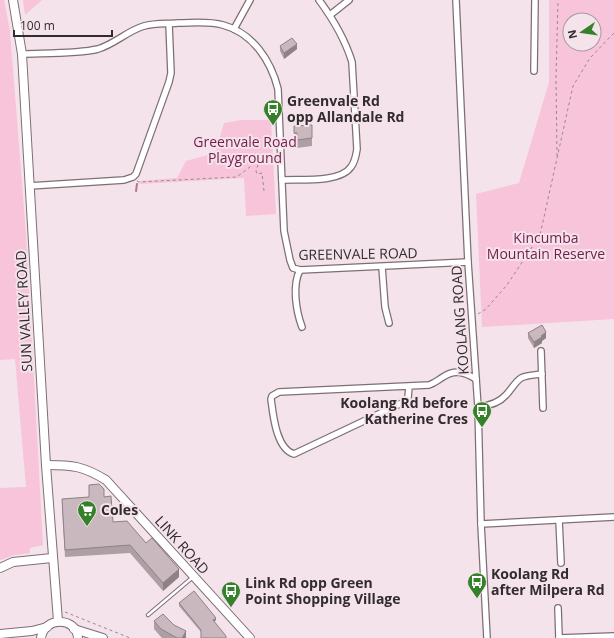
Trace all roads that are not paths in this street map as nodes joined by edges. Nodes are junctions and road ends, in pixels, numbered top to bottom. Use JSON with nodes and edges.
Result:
{"nodes":[{"id":1,"x":13,"y":0,"type":"edge"},
{"id":2,"x":250,"y":0,"type":"edge"},
{"id":3,"x":319,"y":0,"type":"edge"},
{"id":4,"x":349,"y":0,"type":"edge"},
{"id":5,"x":456,"y":0,"type":"edge"},
{"id":6,"x":535,"y":0,"type":"edge"},
{"id":7,"x":330,"y":15,"type":"junction"},
{"id":8,"x":169,"y":24,"type":"junction"},
{"id":9,"x":234,"y":29,"type":"junction"},
{"id":10,"x":22,"y":54,"type":"junction"},
{"id":11,"x":534,"y":71,"type":"dead end"},
{"id":12,"x":282,"y":180,"type":"junction"},
{"id":13,"x":29,"y":186,"type":"junction"},
{"id":14,"x":468,"y":262,"type":"junction"},
{"id":15,"x":382,"y":267,"type":"junction"},
{"id":16,"x":300,"y":270,"type":"junction"},
{"id":17,"x":389,"y":323,"type":"dead end"},
{"id":18,"x":302,"y":327,"type":"dead end"},
{"id":19,"x":541,"y":351,"type":"dead end"},
{"id":20,"x":542,"y":374,"type":"junction"},
{"id":21,"x":476,"y":378,"type":"junction"},
{"id":22,"x":409,"y":386,"type":"junction"},
{"id":23,"x":478,"y":407,"type":"junction"},
{"id":24,"x":543,"y":408,"type":"dead end"},
{"id":25,"x":46,"y":465,"type":"junction"},
{"id":26,"x":614,"y":517,"type":"edge"},
{"id":27,"x":560,"y":520,"type":"junction"},
{"id":28,"x":481,"y":524,"type":"junction"},
{"id":29,"x":52,"y":558,"type":"junction"},
{"id":30,"x":561,"y":563,"type":"dead end"},
{"id":31,"x":0,"y":568,"type":"edge"},
{"id":32,"x":194,"y":576,"type":"junction"},
{"id":33,"x":558,"y":608,"type":"dead end"},
{"id":34,"x":148,"y":615,"type":"dead end"},
{"id":35,"x":58,"y":621,"type":"junction"},
{"id":36,"x":47,"y":626,"type":"junction"},
{"id":37,"x":74,"y":629,"type":"junction"},
{"id":38,"x":0,"y":634,"type":"edge"},
{"id":39,"x":614,"y":636,"type":"edge"},
{"id":40,"x":42,"y":638,"type":"edge"},
{"id":41,"x":78,"y":638,"type":"edge"},
{"id":42,"x":103,"y":638,"type":"edge"},
{"id":43,"x":250,"y":638,"type":"edge"},
{"id":44,"x":487,"y":638,"type":"edge"},
{"id":45,"x":559,"y":638,"type":"edge"}],
"edges":[{"from":1,"to":10,"type":"street","name":"SUN VALLEY ROAD"},
{"from":2,"to":9,"type":"street"},
{"from":3,"to":7,"type":"street"},
{"from":4,"to":7,"type":"street"},
{"from":5,"to":14,"type":"street","name":"KOOLANG ROAD"},
{"from":6,"to":11,"type":"street"},
{"from":7,"to":12,"type":"street"},
{"from":8,"to":9,"type":"street","name":"GREENVALE ROAD"},
{"from":8,"to":10,"type":"street","name":"GREENVALE ROAD"},
{"from":8,"to":13,"type":"street"},
{"from":9,"to":12,"type":"street","name":"GREENVALE ROAD"},
{"from":10,"to":13,"type":"street","name":"SUN VALLEY ROAD"},
{"from":12,"to":16,"type":"street","name":"GREENVALE ROAD"},
{"from":13,"to":25,"type":"street","name":"SUN VALLEY ROAD"},
{"from":14,"to":15,"type":"street","name":"GREENVALE ROAD"},
{"from":14,"to":21,"type":"street","name":"KOOLANG ROAD"},
{"from":15,"to":16,"type":"street","name":"GREENVALE ROAD"},
{"from":15,"to":17,"type":"street"},
{"from":16,"to":18,"type":"street"},
{"from":19,"to":20,"type":"street"},
{"from":20,"to":23,"type":"street"},
{"from":20,"to":24,"type":"street"},
{"from":21,"to":22,"type":"street"},
{"from":21,"to":23,"type":"street","name":"KOOLANG ROAD"},
{"from":22,"to":22,"type":"street"},
{"from":23,"to":28,"type":"street","name":"KOOLANG ROAD"},
{"from":25,"to":29,"type":"street","name":"SUN VALLEY ROAD"},
{"from":25,"to":32,"type":"street","name":"LINK ROAD"},
{"from":26,"to":27,"type":"street"},
{"from":27,"to":28,"type":"street"},
{"from":27,"to":30,"type":"street"},
{"from":28,"to":44,"type":"street","name":"KOOLANG ROAD"},
{"from":29,"to":31,"type":"street"},
{"from":29,"to":35,"type":"street","name":"SUN VALLEY ROAD"},
{"from":32,"to":34,"type":"lane"},
{"from":32,"to":43,"type":"street","name":"LINK ROAD"},
{"from":33,"to":45,"type":"street"},
{"from":35,"to":36,"type":"street"},
{"from":35,"to":37,"type":"street"},
{"from":36,"to":38,"type":"street"},
{"from":36,"to":40,"type":"street"},
{"from":37,"to":41,"type":"street"},
{"from":37,"to":42,"type":"street"},
{"from":39,"to":45,"type":"street"}]}
